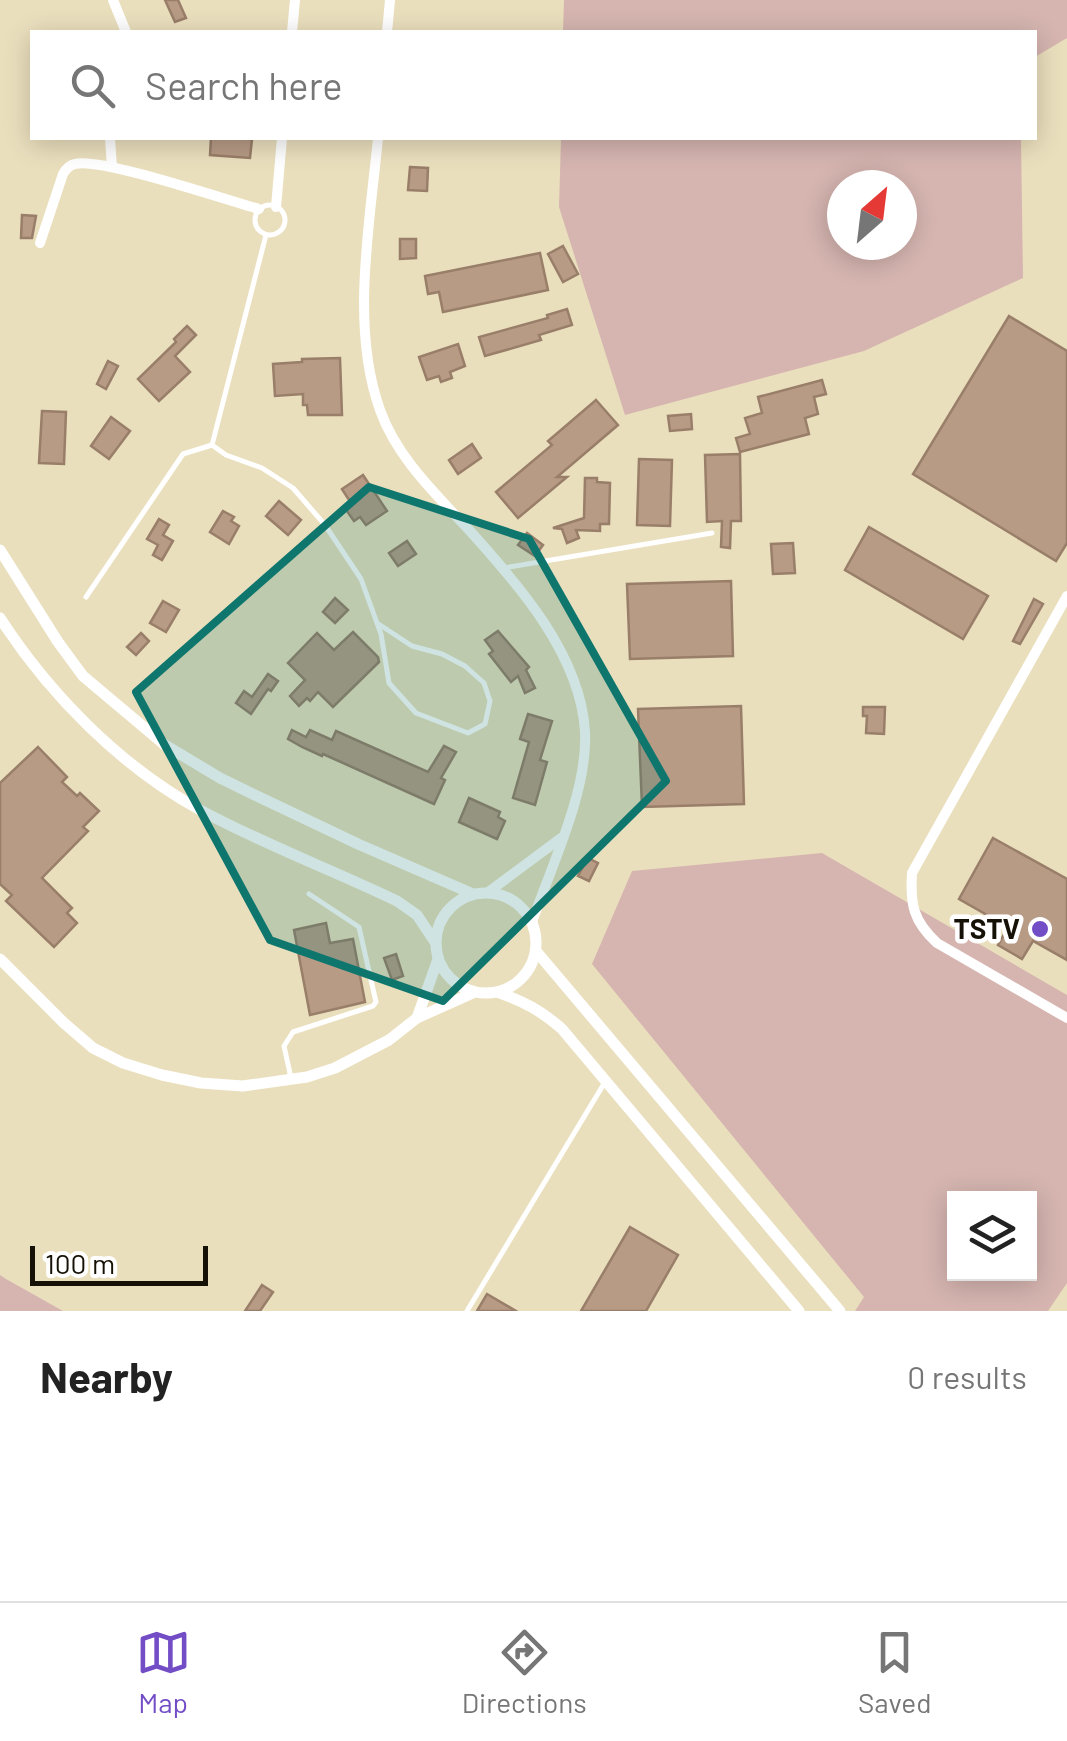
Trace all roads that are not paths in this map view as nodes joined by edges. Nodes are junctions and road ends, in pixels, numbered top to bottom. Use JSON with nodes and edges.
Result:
{"nodes":[{"id":1,"x":113,"y":0,"type":"edge"},
{"id":2,"x":295,"y":0,"type":"edge"},
{"id":3,"x":390,"y":0,"type":"edge"},
{"id":4,"x":125,"y":30,"type":"edge"},
{"id":5,"x":292,"y":30,"type":"edge"},
{"id":6,"x":387,"y":30,"type":"edge"},
{"id":7,"x":110,"y":140,"type":"edge"},
{"id":8,"x":282,"y":140,"type":"edge"},
{"id":9,"x":378,"y":140,"type":"edge"},
{"id":10,"x":112,"y":167,"type":"junction"},
{"id":11,"x":276,"y":206,"type":"junction"},
{"id":12,"x":259,"y":209,"type":"junction"},
{"id":13,"x":266,"y":234,"type":"junction"},
{"id":14,"x":40,"y":244,"type":"dead end"},
{"id":15,"x":212,"y":446,"type":"junction"},
{"id":16,"x":712,"y":533,"type":"dead end"},
{"id":17,"x":0,"y":550,"type":"edge"},
{"id":18,"x":504,"y":568,"type":"junction"},
{"id":19,"x":1067,"y":596,"type":"edge"},
{"id":20,"x":86,"y":598,"type":"dead end"},
{"id":21,"x":0,"y":618,"type":"edge"},
{"id":22,"x":377,"y":623,"type":"junction"},
{"id":23,"x":562,"y":837,"type":"junction"},
{"id":24,"x":480,"y":893,"type":"junction"},
{"id":25,"x":309,"y":894,"type":"dead end"},
{"id":26,"x":532,"y":922,"type":"junction"},
{"id":27,"x":435,"y":942,"type":"junction"},
{"id":28,"x":536,"y":951,"type":"junction"},
{"id":29,"x":0,"y":958,"type":"edge"},
{"id":30,"x":438,"y":959,"type":"junction"},
{"id":31,"x":475,"y":992,"type":"junction"},
{"id":32,"x":497,"y":992,"type":"junction"},
{"id":33,"x":417,"y":1018,"type":"junction"},
{"id":34,"x":1067,"y":1018,"type":"edge"},
{"id":35,"x":291,"y":1080,"type":"junction"},
{"id":36,"x":605,"y":1082,"type":"junction"},
{"id":37,"x":467,"y":1311,"type":"edge"},
{"id":38,"x":799,"y":1311,"type":"edge"},
{"id":39,"x":840,"y":1311,"type":"edge"}],
"edges":[{"from":1,"to":4,"type":"street"},
{"from":2,"to":5,"type":"street"},
{"from":3,"to":6,"type":"street"},
{"from":7,"to":10,"type":"street"},
{"from":8,"to":11,"type":"street"},
{"from":9,"to":18,"type":"street"},
{"from":10,"to":12,"type":"street"},
{"from":10,"to":14,"type":"street"},
{"from":11,"to":12,"type":"lane"},
{"from":11,"to":13,"type":"lane"},
{"from":12,"to":13,"type":"lane"},
{"from":13,"to":15,"type":"lane"},
{"from":15,"to":20,"type":"lane"},
{"from":15,"to":22,"type":"lane"},
{"from":16,"to":18,"type":"lane"},
{"from":17,"to":24,"type":"street"},
{"from":18,"to":23,"type":"street"},
{"from":19,"to":34,"type":"street"},
{"from":21,"to":27,"type":"street"},
{"from":22,"to":22,"type":"lane"},
{"from":23,"to":24,"type":"street"},
{"from":23,"to":26,"type":"street"},
{"from":24,"to":26,"type":"street"},
{"from":24,"to":27,"type":"street"},
{"from":25,"to":35,"type":"lane"},
{"from":26,"to":28,"type":"street"},
{"from":27,"to":30,"type":"street"},
{"from":28,"to":32,"type":"street"},
{"from":28,"to":39,"type":"street"},
{"from":29,"to":35,"type":"street"},
{"from":30,"to":31,"type":"street"},
{"from":30,"to":33,"type":"street"},
{"from":31,"to":32,"type":"street"},
{"from":31,"to":33,"type":"street"},
{"from":32,"to":36,"type":"street"},
{"from":33,"to":35,"type":"street"},
{"from":36,"to":37,"type":"lane"},
{"from":36,"to":38,"type":"street"}]}
